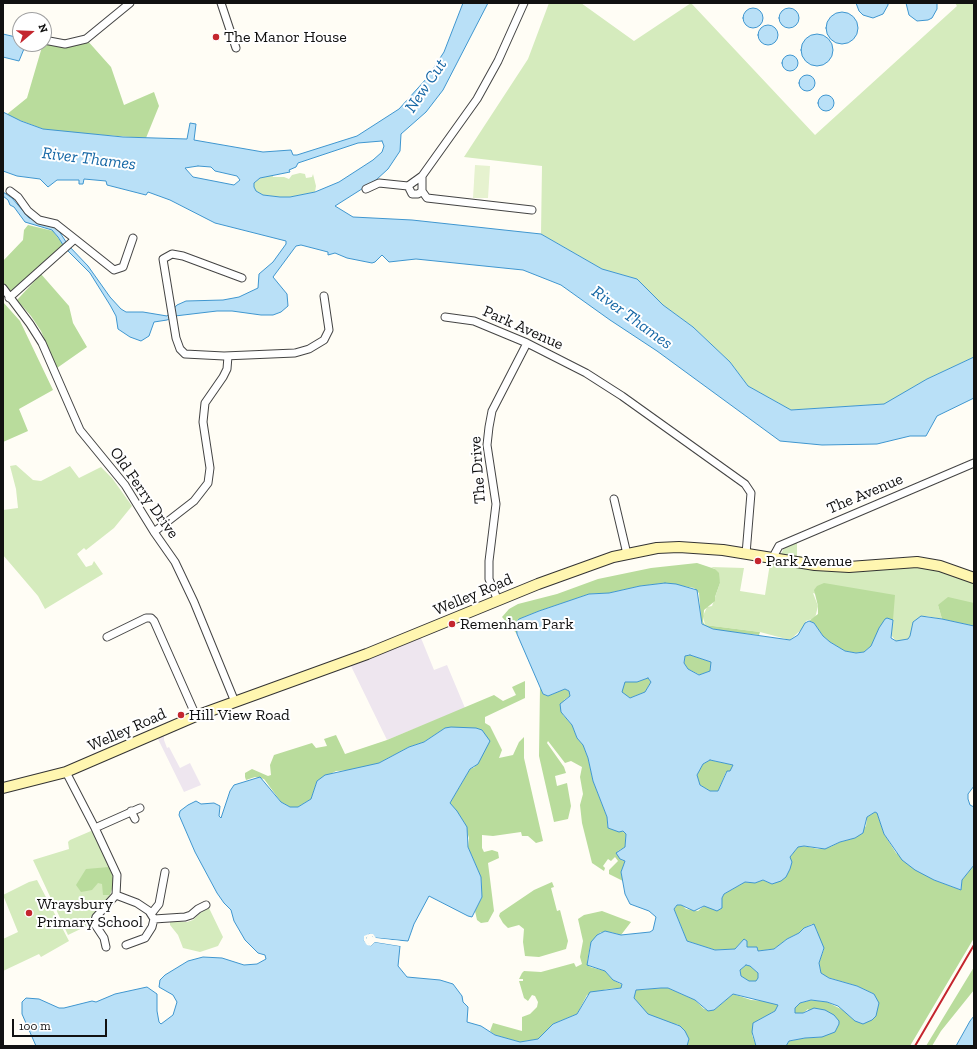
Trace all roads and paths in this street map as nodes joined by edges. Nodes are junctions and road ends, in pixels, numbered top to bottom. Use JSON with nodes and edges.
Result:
{"nodes":[{"id":1,"x":130,"y":3,"type":"edge"},
{"id":2,"x":221,"y":3,"type":"edge"},
{"id":3,"x":524,"y":3,"type":"edge"},
{"id":4,"x":52,"y":42,"type":"edge"},
{"id":5,"x":236,"y":48,"type":"dead end"},
{"id":6,"x":422,"y":176,"type":"junction"},
{"id":7,"x":408,"y":186,"type":"junction"},
{"id":8,"x":366,"y":189,"type":"dead end"},
{"id":9,"x":10,"y":191,"type":"dead end"},
{"id":10,"x":422,"y":191,"type":"junction"},
{"id":11,"x":532,"y":210,"type":"dead end"},
{"id":12,"x":133,"y":238,"type":"dead end"},
{"id":13,"x":74,"y":239,"type":"junction"},
{"id":14,"x":242,"y":278,"type":"dead end"},
{"id":15,"x":3,"y":288,"type":"edge"},
{"id":16,"x":324,"y":296,"type":"dead end"},
{"id":17,"x":9,"y":298,"type":"junction"},
{"id":18,"x":445,"y":317,"type":"dead end"},
{"id":19,"x":527,"y":343,"type":"junction"},
{"id":20,"x":228,"y":356,"type":"junction"},
{"id":21,"x":974,"y":463,"type":"edge"},
{"id":22,"x":614,"y":499,"type":"dead end"},
{"id":23,"x":154,"y":532,"type":"junction"},
{"id":24,"x":627,"y":554,"type":"junction"},
{"id":25,"x":746,"y":554,"type":"junction"},
{"id":26,"x":773,"y":557,"type":"junction"},
{"id":27,"x":974,"y":578,"type":"edge"},
{"id":28,"x":498,"y":601,"type":"junction"},
{"id":29,"x":107,"y":637,"type":"dead end"},
{"id":30,"x":235,"y":702,"type":"junction"},
{"id":31,"x":196,"y":716,"type":"junction"},
{"id":32,"x":66,"y":772,"type":"junction"},
{"id":33,"x":3,"y":788,"type":"edge"},
{"id":34,"x":140,"y":808,"type":"dead end"},
{"id":35,"x":131,"y":811,"type":"junction"},
{"id":36,"x":135,"y":819,"type":"dead end"},
{"id":37,"x":95,"y":828,"type":"junction"},
{"id":38,"x":165,"y":872,"type":"dead end"},
{"id":39,"x":116,"y":895,"type":"junction"},
{"id":40,"x":206,"y":905,"type":"dead end"},
{"id":41,"x":152,"y":916,"type":"junction"},
{"id":42,"x":126,"y":945,"type":"dead end"},
{"id":43,"x":106,"y":947,"type":"dead end"}],
"edges":[{"from":1,"to":4,"type":"street"},
{"from":2,"to":5,"type":"street"},
{"from":3,"to":6,"type":"street"},
{"from":6,"to":7,"type":"street"},
{"from":6,"to":10,"type":"street"},
{"from":7,"to":8,"type":"street"},
{"from":7,"to":10,"type":"street"},
{"from":9,"to":13,"type":"street"},
{"from":10,"to":11,"type":"street"},
{"from":12,"to":13,"type":"street"},
{"from":13,"to":17,"type":"street"},
{"from":14,"to":20,"type":"street"},
{"from":15,"to":17,"type":"street","name":"Old Ferry Drive"},
{"from":16,"to":20,"type":"street"},
{"from":17,"to":23,"type":"street","name":"Old Ferry Drive"},
{"from":18,"to":19,"type":"street","name":"Park Avenue"},
{"from":19,"to":25,"type":"street","name":"Park Avenue"},
{"from":19,"to":28,"type":"street","name":"The Drive"},
{"from":20,"to":23,"type":"street"},
{"from":21,"to":26,"type":"street","name":"The Avenue"},
{"from":22,"to":24,"type":"street"},
{"from":23,"to":30,"type":"street","name":"Old Ferry Drive"},
{"from":24,"to":25,"type":"main road","name":"Welley Road"},
{"from":24,"to":28,"type":"main road","name":"Welley Road"},
{"from":25,"to":26,"type":"main road","name":"Welley Road"},
{"from":26,"to":27,"type":"main road","name":"Welley Road"},
{"from":28,"to":30,"type":"main road","name":"Welley Road"},
{"from":29,"to":31,"type":"street"},
{"from":30,"to":31,"type":"main road","name":"Welley Road"},
{"from":31,"to":32,"type":"main road","name":"Welley Road"},
{"from":32,"to":33,"type":"main road","name":"Welley Road"},
{"from":32,"to":37,"type":"street"},
{"from":34,"to":35,"type":"street"},
{"from":35,"to":36,"type":"street"},
{"from":35,"to":37,"type":"street"},
{"from":37,"to":39,"type":"street"},
{"from":38,"to":41,"type":"street"},
{"from":39,"to":41,"type":"street"},
{"from":39,"to":43,"type":"street"},
{"from":40,"to":41,"type":"street"},
{"from":41,"to":42,"type":"street"}]}
